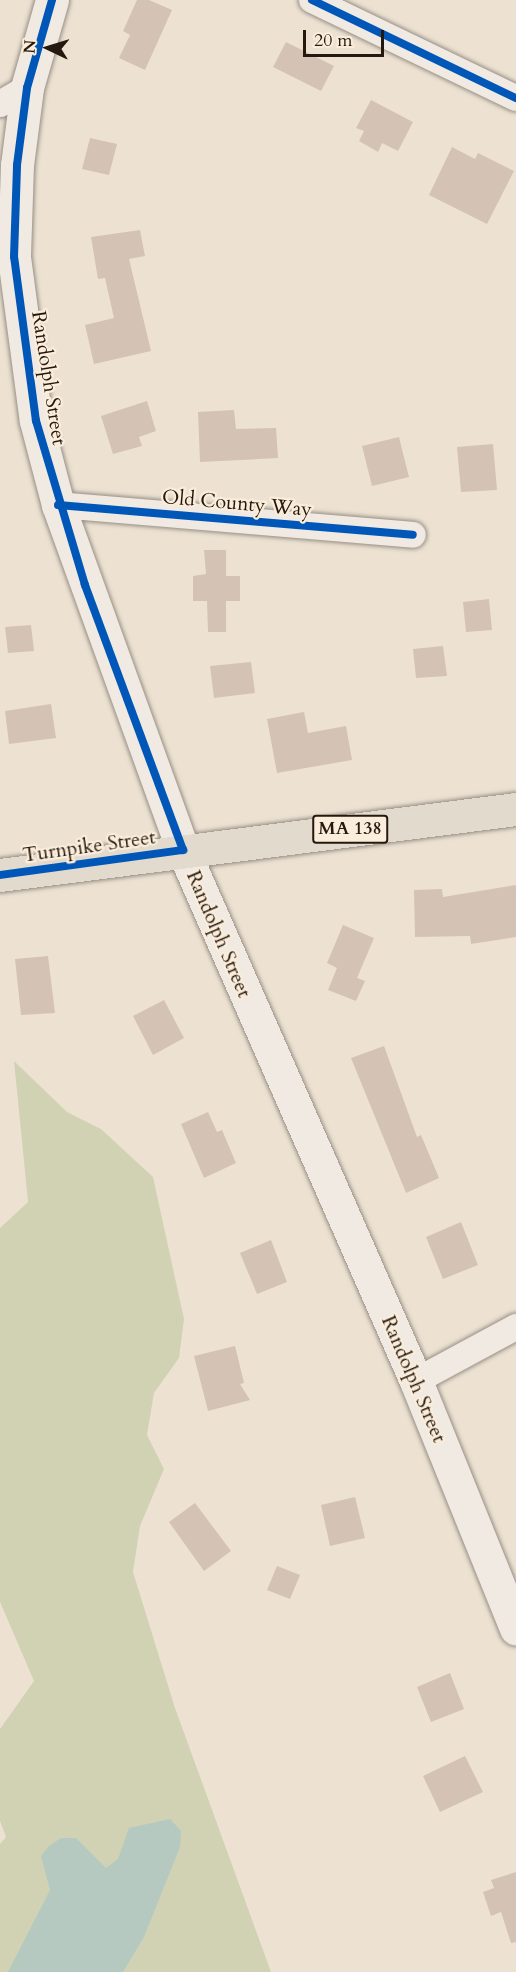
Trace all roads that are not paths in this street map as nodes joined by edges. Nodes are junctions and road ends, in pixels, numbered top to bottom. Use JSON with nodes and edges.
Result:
{"nodes":[{"id":1,"x":52,"y":0,"type":"edge"},
{"id":2,"x":312,"y":0,"type":"edge"},
{"id":3,"x":13,"y":96,"type":"edge"},
{"id":4,"x":516,"y":98,"type":"edge"},
{"id":5,"x":58,"y":505,"type":"junction"},
{"id":6,"x":413,"y":535,"type":"dead end"},
{"id":7,"x":516,"y":809,"type":"edge"},
{"id":8,"x":183,"y":850,"type":"junction"},
{"id":9,"x":0,"y":875,"type":"edge"},
{"id":10,"x":516,"y":1327,"type":"edge"},
{"id":11,"x":416,"y":1381,"type":"junction"},
{"id":12,"x":516,"y":1629,"type":"edge"}],
"edges":[{"from":1,"to":3,"type":"main road","name":"Randolph Street"},
{"from":2,"to":4,"type":"street"},
{"from":3,"to":5,"type":"main road","name":"Randolph Street"},
{"from":5,"to":6,"type":"street","name":"Old County Way"},
{"from":5,"to":8,"type":"main road","name":"Randolph Street"},
{"from":7,"to":8,"type":"main road","name":"Turnpike Street","number":"MA 138"},
{"from":8,"to":9,"type":"main road","name":"Turnpike Street","number":"MA 138"},
{"from":8,"to":11,"type":"main road","name":"Randolph Street"},
{"from":10,"to":11,"type":"street"},
{"from":11,"to":12,"type":"main road","name":"Randolph Street"}]}
